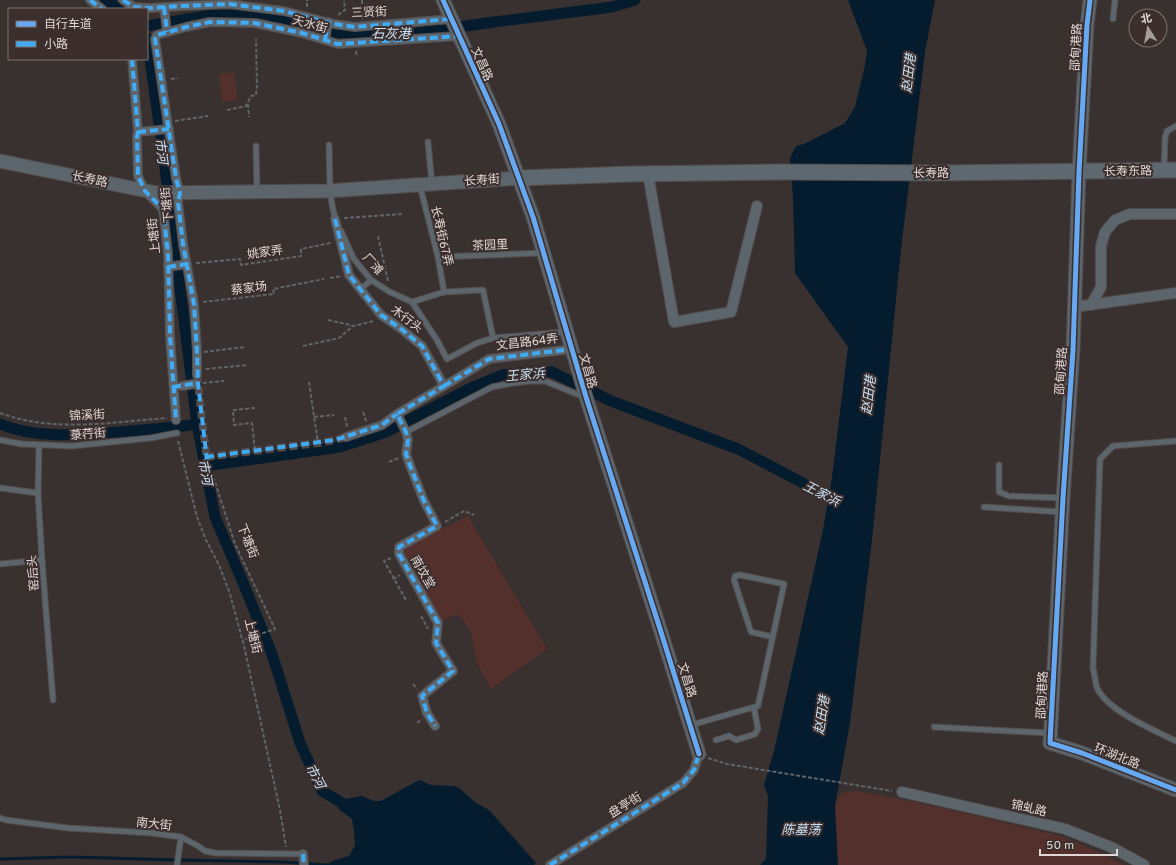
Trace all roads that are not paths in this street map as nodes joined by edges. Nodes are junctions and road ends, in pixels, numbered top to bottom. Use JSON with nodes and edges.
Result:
{"nodes":[{"id":1,"x":90,"y":0,"type":"edge"},
{"id":2,"x":123,"y":0,"type":"edge"},
{"id":3,"x":443,"y":0,"type":"edge"},
{"id":4,"x":1090,"y":0,"type":"edge"},
{"id":5,"x":1115,"y":0,"type":"edge"},
{"id":6,"x":101,"y":8,"type":"edge"},
{"id":7,"x":164,"y":11,"type":"junction"},
{"id":8,"x":1113,"y":19,"type":"dead end"},
{"id":9,"x":328,"y":25,"type":"junction"},
{"id":10,"x":455,"y":27,"type":"junction"},
{"id":11,"x":166,"y":29,"type":"junction"},
{"id":12,"x":157,"y":35,"type":"joint"},
{"id":13,"x":326,"y":39,"type":"junction"},
{"id":14,"x":132,"y":60,"type":"edge"},
{"id":15,"x":1176,"y":126,"type":"edge"},
{"id":16,"x":167,"y":127,"type":"junction"},
{"id":17,"x":138,"y":132,"type":"junction"},
{"id":18,"x":428,"y":142,"type":"dead end"},
{"id":19,"x":329,"y":145,"type":"dead end"},
{"id":20,"x":256,"y":146,"type":"dead end"},
{"id":21,"x":0,"y":160,"type":"edge"},
{"id":22,"x":1170,"y":170,"type":"edge"},
{"id":23,"x":783,"y":172,"type":"joint"},
{"id":24,"x":1079,"y":172,"type":"junction"},
{"id":25,"x":648,"y":174,"type":"junction"},
{"id":26,"x":519,"y":178,"type":"junction"},
{"id":27,"x":426,"y":184,"type":"junction"},
{"id":28,"x":330,"y":190,"type":"junction"},
{"id":29,"x":151,"y":192,"type":"junction"},
{"id":30,"x":257,"y":192,"type":"junction"},
{"id":31,"x":180,"y":193,"type":"junction"},
{"id":32,"x":757,"y":206,"type":"dead end"},
{"id":33,"x":1176,"y":214,"type":"edge"},
{"id":34,"x":335,"y":219,"type":"junction"},
{"id":35,"x":544,"y":253,"type":"junction"},
{"id":36,"x":438,"y":257,"type":"junction"},
{"id":37,"x":184,"y":264,"type":"junction"},
{"id":38,"x":170,"y":266,"type":"junction"},
{"id":39,"x":371,"y":280,"type":"junction"},
{"id":40,"x":361,"y":289,"type":"junction"},
{"id":41,"x":444,"y":292,"type":"junction"},
{"id":42,"x":1176,"y":293,"type":"edge"},
{"id":43,"x":412,"y":302,"type":"junction"},
{"id":44,"x":1090,"y":305,"type":"junction"},
{"id":45,"x":1074,"y":307,"type":"junction"},
{"id":46,"x":567,"y":332,"type":"junction"},
{"id":47,"x":493,"y":338,"type":"junction"},
{"id":48,"x":572,"y":349,"type":"junction"},
{"id":49,"x":198,"y":372,"type":"tunnel mouth"},
{"id":50,"x":196,"y":384,"type":"road end"},
{"id":51,"x":182,"y":386,"type":"dead end"},
{"id":52,"x":444,"y":386,"type":"junction"},
{"id":53,"x":586,"y":397,"type":"junction"},
{"id":54,"x":398,"y":416,"type":"junction"},
{"id":55,"x":176,"y":418,"type":"road end"},
{"id":56,"x":405,"y":431,"type":"junction"},
{"id":57,"x":177,"y":433,"type":"road end"},
{"id":58,"x":346,"y":437,"type":"tunnel mouth"},
{"id":59,"x":0,"y":440,"type":"edge"},
{"id":60,"x":1176,"y":441,"type":"edge"},
{"id":61,"x":39,"y":445,"type":"junction"},
{"id":62,"x":1000,"y":464,"type":"dead end"},
{"id":63,"x":0,"y":488,"type":"edge"},
{"id":64,"x":38,"y":493,"type":"junction"},
{"id":65,"x":1063,"y":498,"type":"junction"},
{"id":66,"x":984,"y":507,"type":"dead end"},
{"id":67,"x":1062,"y":512,"type":"junction"},
{"id":68,"x":42,"y":560,"type":"junction"},
{"id":69,"x":0,"y":564,"type":"edge"},
{"id":70,"x":773,"y":637,"type":"junction"},
{"id":71,"x":53,"y":700,"type":"dead end"},
{"id":72,"x":754,"y":708,"type":"junction"},
{"id":73,"x":435,"y":726,"type":"dead end"},
{"id":74,"x":690,"y":726,"type":"junction"},
{"id":75,"x":934,"y":727,"type":"dead end"},
{"id":76,"x":1050,"y":738,"type":"junction"},
{"id":77,"x":716,"y":740,"type":"dead end"},
{"id":78,"x":1176,"y":741,"type":"edge"},
{"id":79,"x":699,"y":754,"type":"joint"},
{"id":80,"x":1176,"y":790,"type":"edge"},
{"id":81,"x":902,"y":792,"type":"road end"},
{"id":82,"x":0,"y":818,"type":"edge"},
{"id":83,"x":181,"y":838,"type":"junction"},
{"id":84,"x":304,"y":859,"type":"edge"},
{"id":85,"x":177,"y":865,"type":"edge"},
{"id":86,"x":550,"y":865,"type":"edge"},
{"id":87,"x":1144,"y":865,"type":"edge"}],
"edges":[{"from":1,"to":6,"type":"street"},
{"from":2,"to":7,"type":"street","name":"三贤街"},
{"from":3,"to":10,"type":"street","name":"文昌路"},
{"from":4,"to":24,"type":"street","name":"邵甸港路"},
{"from":5,"to":8,"type":"lane"},
{"from":7,"to":9,"type":"street","name":"三贤街"},
{"from":7,"to":11,"type":"street"},
{"from":9,"to":10,"type":"street","name":"三贤街"},
{"from":9,"to":13,"type":"street"},
{"from":10,"to":13,"type":"street","name":"天水街"},
{"from":10,"to":26,"type":"street","name":"文昌路"},
{"from":11,"to":12,"type":"street","name":"天水街"},
{"from":11,"to":13,"type":"street","name":"天水街"},
{"from":12,"to":16,"type":"street","name":"下塘街"},
{"from":14,"to":17,"type":"street","name":"上塘街"},
{"from":15,"to":22,"type":"lane"},
{"from":16,"to":17,"type":"street"},
{"from":16,"to":31,"type":"street","name":"下塘街"},
{"from":17,"to":29,"type":"street","name":"上塘街"},
{"from":18,"to":27,"type":"lane","name":"长寿街67弄"},
{"from":19,"to":28,"type":"lane","name":"厂滩"},
{"from":20,"to":30,"type":"lane"},
{"from":21,"to":29,"type":"street","name":"长寿路"},
{"from":22,"to":24,"type":"main road","name":"长寿东路"},
{"from":23,"to":24,"type":"main road","name":"长寿路"},
{"from":23,"to":25,"type":"main road","name":"长寿街"},
{"from":24,"to":45,"type":"street","name":"邵甸港路"},
{"from":25,"to":26,"type":"main road","name":"长寿街"},
{"from":25,"to":32,"type":"street"},
{"from":26,"to":27,"type":"street","name":"长寿街"},
{"from":26,"to":35,"type":"street","name":"文昌路"},
{"from":27,"to":28,"type":"street","name":"长寿街"},
{"from":27,"to":36,"type":"lane","name":"长寿街67弄"},
{"from":28,"to":30,"type":"street","name":"长寿街"},
{"from":28,"to":34,"type":"lane","name":"厂滩"},
{"from":29,"to":31,"type":"street","name":"长寿路"},
{"from":29,"to":38,"type":"street","name":"上塘街"},
{"from":30,"to":31,"type":"street","name":"长寿街"},
{"from":31,"to":37,"type":"street","name":"下塘街"},
{"from":33,"to":44,"type":"street"},
{"from":34,"to":39,"type":"lane","name":"厂滩"},
{"from":34,"to":40,"type":"street","name":"木行头"},
{"from":35,"to":36,"type":"lane","name":"茶园里"},
{"from":35,"to":46,"type":"street","name":"文昌路"},
{"from":36,"to":41,"type":"lane","name":"长寿街67弄"},
{"from":37,"to":38,"type":"street"},
{"from":37,"to":49,"type":"street","name":"下塘街"},
{"from":38,"to":55,"type":"street","name":"上塘街"},
{"from":39,"to":40,"type":"lane"},
{"from":39,"to":43,"type":"lane","name":"厂滩"},
{"from":40,"to":52,"type":"street","name":"木行头"},
{"from":41,"to":43,"type":"lane"},
{"from":41,"to":47,"type":"lane"},
{"from":42,"to":44,"type":"street"},
{"from":43,"to":47,"type":"lane"},
{"from":44,"to":45,"type":"street"},
{"from":45,"to":65,"type":"street","name":"邵甸港路"},
{"from":46,"to":47,"type":"lane"},
{"from":46,"to":48,"type":"street","name":"文昌路"},
{"from":48,"to":52,"type":"street","name":"文昌路64弄"},
{"from":48,"to":53,"type":"street","name":"文昌路"},
{"from":50,"to":51,"type":"street"},
{"from":52,"to":54,"type":"street"},
{"from":53,"to":56,"type":"lane"},
{"from":53,"to":74,"type":"street","name":"文昌路"},
{"from":54,"to":56,"type":"street"},
{"from":54,"to":58,"type":"street"},
{"from":56,"to":73,"type":"street","name":"南坟堂"},
{"from":57,"to":61,"type":"lane","name":"菉荇街"},
{"from":59,"to":61,"type":"lane","name":"菉荇街"},
{"from":60,"to":78,"type":"lane"},
{"from":61,"to":64,"type":"lane","name":"窑后头"},
{"from":62,"to":65,"type":"lane"},
{"from":63,"to":64,"type":"lane"},
{"from":64,"to":68,"type":"lane","name":"窑后头"},
{"from":65,"to":67,"type":"street","name":"邵甸港路"},
{"from":66,"to":67,"type":"lane"},
{"from":67,"to":76,"type":"street","name":"邵甸港路"},
{"from":68,"to":69,"type":"lane"},
{"from":68,"to":71,"type":"lane","name":"窑后头"},
{"from":70,"to":70,"type":"lane"},
{"from":70,"to":72,"type":"lane"},
{"from":72,"to":74,"type":"lane"},
{"from":72,"to":77,"type":"lane"},
{"from":74,"to":79,"type":"street","name":"文昌路"},
{"from":75,"to":76,"type":"lane"},
{"from":76,"to":80,"type":"street","name":"环湖北路"},
{"from":79,"to":86,"type":"street","name":"盘亭街"},
{"from":81,"to":87,"type":"street","name":"锦虬路"},
{"from":82,"to":83,"type":"lane","name":"南大街"},
{"from":83,"to":84,"type":"lane","name":"南大街"},
{"from":83,"to":85,"type":"lane"}]}
